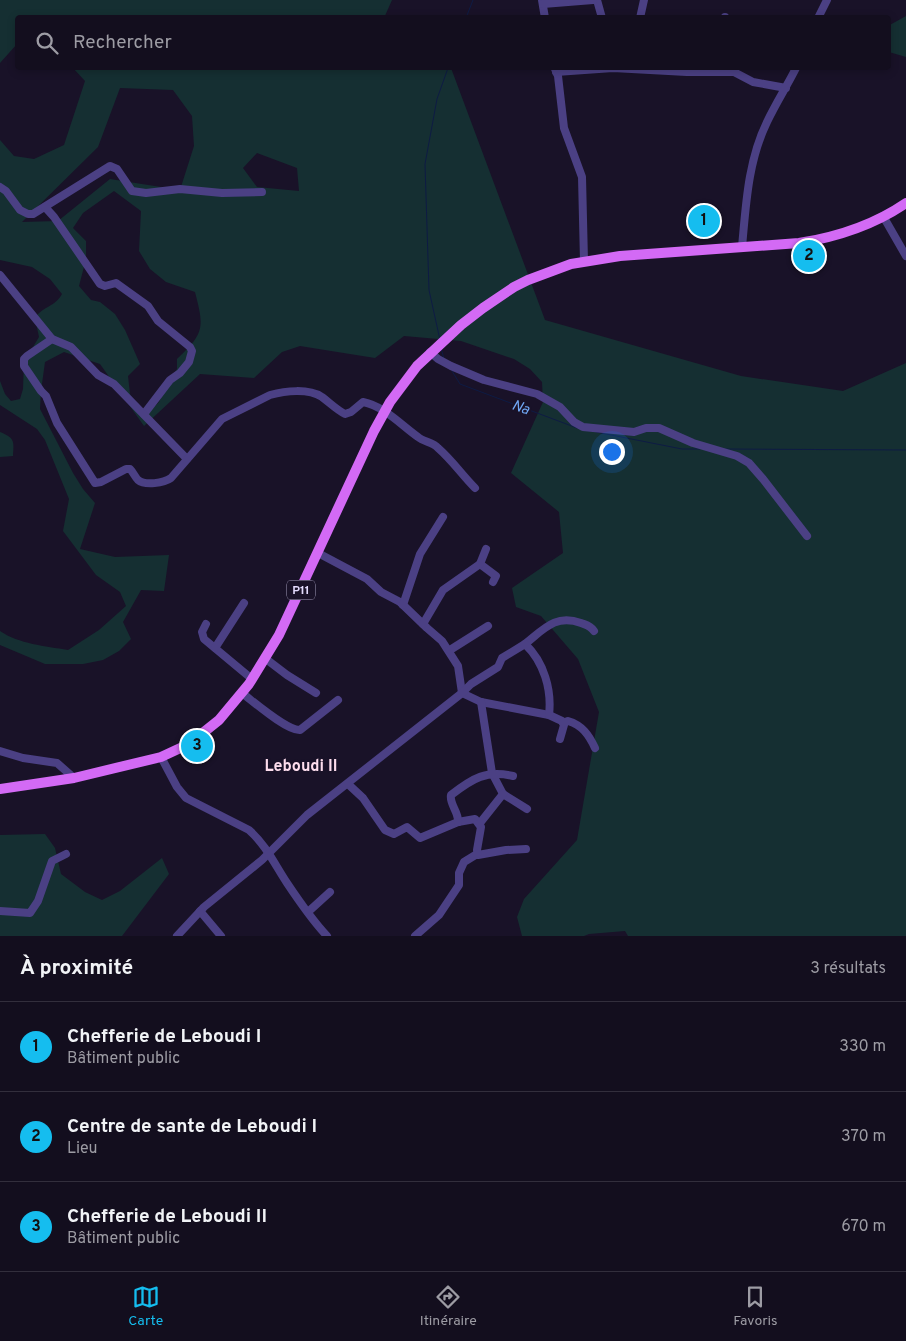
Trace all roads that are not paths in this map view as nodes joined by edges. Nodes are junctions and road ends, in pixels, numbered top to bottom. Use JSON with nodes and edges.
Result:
{"nodes":[{"id":1,"x":595,"y":0,"type":"edge"},
{"id":2,"x":644,"y":0,"type":"edge"},
{"id":3,"x":827,"y":0,"type":"edge"},
{"id":4,"x":542,"y":2,"type":"edge"},
{"id":5,"x":544,"y":15,"type":"edge"},
{"id":6,"x":601,"y":15,"type":"edge"},
{"id":7,"x":641,"y":15,"type":"edge"},
{"id":8,"x":820,"y":15,"type":"edge"},
{"id":9,"x":555,"y":70,"type":"edge"},
{"id":10,"x":703,"y":70,"type":"edge"},
{"id":11,"x":795,"y":70,"type":"edge"},
{"id":12,"x":786,"y":88,"type":"junction"},
{"id":13,"x":0,"y":187,"type":"edge"},
{"id":14,"x":262,"y":192,"type":"dead end"},
{"id":15,"x":906,"y":203,"type":"edge"},
{"id":16,"x":45,"y":207,"type":"junction"},
{"id":17,"x":884,"y":216,"type":"junction"},
{"id":18,"x":742,"y":247,"type":"junction"},
{"id":19,"x":906,"y":256,"type":"edge"},
{"id":20,"x":584,"y":261,"type":"junction"},
{"id":21,"x":0,"y":276,"type":"edge"},
{"id":22,"x":52,"y":339,"type":"junction"},
{"id":23,"x":430,"y":352,"type":"junction"},
{"id":24,"x":385,"y":412,"type":"junction"},
{"id":25,"x":144,"y":414,"type":"junction"},
{"id":26,"x":187,"y":459,"type":"junction"},
{"id":27,"x":475,"y":488,"type":"dead end"},
{"id":28,"x":443,"y":517,"type":"dead end"},
{"id":29,"x":806,"y":536,"type":"dead end"},
{"id":30,"x":486,"y":549,"type":"dead end"},
{"id":31,"x":318,"y":552,"type":"junction"},
{"id":32,"x":480,"y":564,"type":"junction"},
{"id":33,"x":493,"y":582,"type":"dead end"},
{"id":34,"x":244,"y":603,"type":"dead end"},
{"id":35,"x":403,"y":605,"type":"junction"},
{"id":36,"x":206,"y":624,"type":"dead end"},
{"id":37,"x":423,"y":624,"type":"junction"},
{"id":38,"x":488,"y":626,"type":"dead end"},
{"id":39,"x":594,"y":631,"type":"dead end"},
{"id":40,"x":525,"y":644,"type":"junction"},
{"id":41,"x":215,"y":648,"type":"junction"},
{"id":42,"x":450,"y":650,"type":"junction"},
{"id":43,"x":266,"y":659,"type":"junction"},
{"id":44,"x":252,"y":679,"type":"junction"},
{"id":45,"x":242,"y":693,"type":"junction"},
{"id":46,"x":316,"y":693,"type":"dead end"},
{"id":47,"x":462,"y":693,"type":"junction"},
{"id":48,"x":338,"y":700,"type":"dead end"},
{"id":49,"x":481,"y":702,"type":"junction"},
{"id":50,"x":549,"y":716,"type":"junction"},
{"id":51,"x":563,"y":723,"type":"junction"},
{"id":52,"x":560,"y":739,"type":"dead end"},
{"id":53,"x":595,"y":748,"type":"dead end"},
{"id":54,"x":0,"y":751,"type":"edge"},
{"id":55,"x":161,"y":757,"type":"junction"},
{"id":56,"x":492,"y":773,"type":"junction"},
{"id":57,"x":513,"y":776,"type":"dead end"},
{"id":58,"x":74,"y":778,"type":"junction"},
{"id":59,"x":348,"y":784,"type":"junction"},
{"id":60,"x":0,"y":789,"type":"edge"},
{"id":61,"x":503,"y":794,"type":"junction"},
{"id":62,"x":526,"y":809,"type":"dead end"},
{"id":63,"x":458,"y":822,"type":"junction"},
{"id":64,"x":480,"y":823,"type":"junction"},
{"id":65,"x":526,"y":849,"type":"dead end"},
{"id":66,"x":269,"y":852,"type":"junction"},
{"id":67,"x":66,"y":854,"type":"dead end"},
{"id":68,"x":478,"y":854,"type":"junction"},
{"id":69,"x":330,"y":892,"type":"dead end"},
{"id":70,"x":0,"y":911,"type":"edge"},
{"id":71,"x":200,"y":911,"type":"junction"},
{"id":72,"x":308,"y":912,"type":"junction"},
{"id":73,"x":177,"y":936,"type":"edge"},
{"id":74,"x":221,"y":936,"type":"edge"},
{"id":75,"x":327,"y":936,"type":"edge"},
{"id":76,"x":416,"y":936,"type":"edge"}],
"edges":[{"from":1,"to":4,"type":"street"},
{"from":1,"to":6,"type":"street"},
{"from":2,"to":7,"type":"street"},
{"from":3,"to":8,"type":"street"},
{"from":4,"to":5,"type":"street"},
{"from":9,"to":20,"type":"street"},
{"from":10,"to":12,"type":"street"},
{"from":11,"to":12,"type":"street"},
{"from":12,"to":18,"type":"street"},
{"from":13,"to":16,"type":"street"},
{"from":14,"to":16,"type":"street"},
{"from":15,"to":17,"type":"main road","number":"P11"},
{"from":16,"to":25,"type":"street"},
{"from":17,"to":18,"type":"main road","number":"P11"},
{"from":17,"to":19,"type":"street"},
{"from":18,"to":20,"type":"main road","number":"P11"},
{"from":20,"to":23,"type":"main road","number":"P11"},
{"from":21,"to":22,"type":"street"},
{"from":22,"to":25,"type":"street"},
{"from":22,"to":26,"type":"street"},
{"from":23,"to":24,"type":"main road","number":"P11"},
{"from":23,"to":29,"type":"street"},
{"from":24,"to":26,"type":"street"},
{"from":24,"to":27,"type":"street"},
{"from":24,"to":31,"type":"main road","number":"P11"},
{"from":25,"to":26,"type":"street"},
{"from":28,"to":35,"type":"street"},
{"from":30,"to":32,"type":"street"},
{"from":31,"to":35,"type":"street"},
{"from":31,"to":43,"type":"main road","number":"P11"},
{"from":32,"to":33,"type":"street"},
{"from":32,"to":37,"type":"street"},
{"from":34,"to":41,"type":"street"},
{"from":35,"to":37,"type":"street"},
{"from":36,"to":41,"type":"street"},
{"from":37,"to":42,"type":"street"},
{"from":38,"to":42,"type":"street"},
{"from":39,"to":40,"type":"street"},
{"from":40,"to":47,"type":"street"},
{"from":40,"to":50,"type":"street"},
{"from":41,"to":44,"type":"street"},
{"from":42,"to":47,"type":"street"},
{"from":43,"to":44,"type":"main road","number":"P11"},
{"from":43,"to":46,"type":"street"},
{"from":44,"to":45,"type":"main road","number":"P11"},
{"from":45,"to":48,"type":"street"},
{"from":45,"to":55,"type":"main road","number":"P11"},
{"from":47,"to":49,"type":"street"},
{"from":47,"to":59,"type":"street"},
{"from":49,"to":50,"type":"street"},
{"from":49,"to":56,"type":"street"},
{"from":50,"to":51,"type":"street"},
{"from":51,"to":52,"type":"street"},
{"from":51,"to":53,"type":"street"},
{"from":54,"to":58,"type":"street"},
{"from":55,"to":58,"type":"main road","number":"P11"},
{"from":55,"to":66,"type":"street"},
{"from":56,"to":57,"type":"street"},
{"from":56,"to":61,"type":"street"},
{"from":56,"to":63,"type":"street"},
{"from":58,"to":60,"type":"main road","number":"P11"},
{"from":59,"to":63,"type":"street"},
{"from":59,"to":66,"type":"street"},
{"from":61,"to":62,"type":"street"},
{"from":61,"to":64,"type":"street"},
{"from":63,"to":64,"type":"street"},
{"from":64,"to":68,"type":"street"},
{"from":65,"to":68,"type":"street"},
{"from":66,"to":71,"type":"street"},
{"from":66,"to":72,"type":"street"},
{"from":67,"to":70,"type":"street"},
{"from":68,"to":76,"type":"street"},
{"from":69,"to":72,"type":"street"},
{"from":71,"to":73,"type":"street"},
{"from":71,"to":74,"type":"street"},
{"from":72,"to":75,"type":"street"}]}
